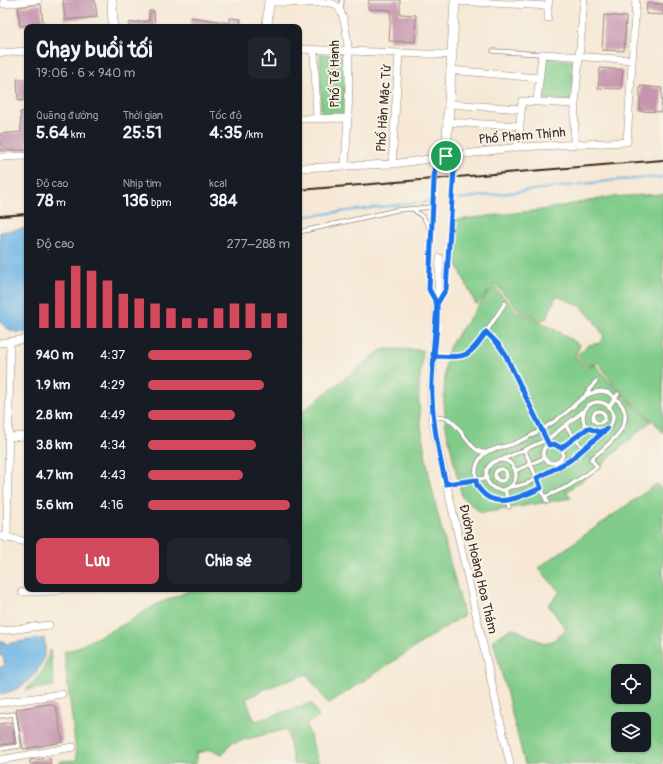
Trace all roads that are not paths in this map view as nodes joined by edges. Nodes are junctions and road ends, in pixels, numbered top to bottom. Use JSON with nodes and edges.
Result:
{"nodes":[{"id":1,"x":4,"y":0,"type":"edge"},
{"id":2,"x":38,"y":0,"type":"edge"},
{"id":3,"x":112,"y":0,"type":"edge"},
{"id":4,"x":342,"y":0,"type":"edge"},
{"id":5,"x":455,"y":0,"type":"edge"},
{"id":6,"x":584,"y":0,"type":"edge"},
{"id":7,"x":636,"y":0,"type":"edge"},
{"id":8,"x":269,"y":1,"type":"edge"},
{"id":9,"x":549,"y":3,"type":"edge"},
{"id":10,"x":341,"y":11,"type":"junction"},
{"id":11,"x":548,"y":18,"type":"dead end"},
{"id":12,"x":113,"y":24,"type":"edge"},
{"id":13,"x":268,"y":24,"type":"edge"},
{"id":14,"x":302,"y":50,"type":"edge"},
{"id":15,"x":314,"y":50,"type":"junction"},
{"id":16,"x":24,"y":51,"type":"edge"},
{"id":17,"x":350,"y":51,"type":"junction"},
{"id":18,"x":493,"y":51,"type":"dead end"},
{"id":19,"x":0,"y":53,"type":"edge"},
{"id":20,"x":399,"y":53,"type":"junction"},
{"id":21,"x":542,"y":54,"type":"junction"},
{"id":22,"x":451,"y":55,"type":"junction"},
{"id":23,"x":578,"y":56,"type":"junction"},
{"id":24,"x":632,"y":60,"type":"junction"},
{"id":25,"x":450,"y":70,"type":"junction"},
{"id":26,"x":539,"y":78,"type":"junction"},
{"id":27,"x":537,"y":102,"type":"junction"},
{"id":28,"x":448,"y":104,"type":"junction"},
{"id":29,"x":575,"y":104,"type":"junction"},
{"id":30,"x":521,"y":109,"type":"junction"},
{"id":31,"x":347,"y":118,"type":"junction"},
{"id":32,"x":302,"y":119,"type":"edge"},
{"id":33,"x":316,"y":119,"type":"junction"},
{"id":34,"x":447,"y":122,"type":"junction"},
{"id":35,"x":520,"y":126,"type":"junction"},
{"id":36,"x":574,"y":144,"type":"junction"},
{"id":37,"x":518,"y":146,"type":"junction"},
{"id":38,"x":24,"y":156,"type":"edge"},
{"id":39,"x":451,"y":156,"type":"junction"},
{"id":40,"x":0,"y":157,"type":"edge"},
{"id":41,"x":435,"y":158,"type":"junction"},
{"id":42,"x":392,"y":164,"type":"junction"},
{"id":43,"x":345,"y":166,"type":"junction"},
{"id":44,"x":302,"y":168,"type":"edge"},
{"id":45,"x":433,"y":207,"type":"junction"},
{"id":46,"x":413,"y":209,"type":"junction"},
{"id":47,"x":302,"y":231,"type":"edge"},
{"id":48,"x":432,"y":231,"type":"junction"},
{"id":49,"x":440,"y":258,"type":"dead end"},
{"id":50,"x":505,"y":303,"type":"dead end"},
{"id":51,"x":437,"y":304,"type":"junction"},
{"id":52,"x":486,"y":332,"type":"junction"},
{"id":53,"x":24,"y":340,"type":"edge"},
{"id":54,"x":10,"y":342,"type":"junction"},
{"id":55,"x":0,"y":344,"type":"edge"},
{"id":56,"x":433,"y":356,"type":"junction"},
{"id":57,"x":596,"y":381,"type":"dead end"},
{"id":58,"x":617,"y":396,"type":"junction"},
{"id":59,"x":584,"y":397,"type":"junction"},
{"id":60,"x":580,"y":400,"type":"junction"},
{"id":61,"x":598,"y":402,"type":"junction"},
{"id":62,"x":609,"y":407,"type":"junction"},
{"id":63,"x":586,"y":408,"type":"junction"},
{"id":64,"x":598,"y":411,"type":"junction"},
{"id":65,"x":584,"y":417,"type":"junction"},
{"id":66,"x":613,"y":417,"type":"junction"},
{"id":67,"x":433,"y":418,"type":"junction"},
{"id":68,"x":592,"y":418,"type":"junction"},
{"id":69,"x":605,"y":418,"type":"junction"},
{"id":70,"x":598,"y":424,"type":"junction"},
{"id":71,"x":566,"y":426,"type":"junction"},
{"id":72,"x":588,"y":428,"type":"junction"},
{"id":73,"x":607,"y":429,"type":"junction"},
{"id":74,"x":542,"y":430,"type":"junction"},
{"id":75,"x":599,"y":432,"type":"junction"},
{"id":76,"x":24,"y":436,"type":"edge"},
{"id":77,"x":9,"y":437,"type":"junction"},
{"id":78,"x":575,"y":438,"type":"junction"},
{"id":79,"x":546,"y":440,"type":"junction"},
{"id":80,"x":549,"y":445,"type":"junction"},
{"id":81,"x":561,"y":448,"type":"junction"},
{"id":82,"x":584,"y":450,"type":"junction"},
{"id":83,"x":525,"y":451,"type":"junction"},
{"id":84,"x":487,"y":452,"type":"junction"},
{"id":85,"x":544,"y":458,"type":"junction"},
{"id":86,"x":502,"y":460,"type":"junction"},
{"id":87,"x":508,"y":462,"type":"junction"},
{"id":88,"x":530,"y":464,"type":"junction"},
{"id":89,"x":488,"y":468,"type":"junction"},
{"id":90,"x":504,"y":469,"type":"junction"},
{"id":91,"x":515,"y":470,"type":"junction"},
{"id":92,"x":496,"y":472,"type":"junction"},
{"id":93,"x":487,"y":478,"type":"junction"},
{"id":94,"x":507,"y":478,"type":"junction"},
{"id":95,"x":537,"y":478,"type":"junction"},
{"id":96,"x":476,"y":480,"type":"junction"},
{"id":97,"x":498,"y":480,"type":"junction"},
{"id":98,"x":514,"y":482,"type":"junction"},
{"id":99,"x":446,"y":484,"type":"junction"},
{"id":100,"x":493,"y":487,"type":"junction"},
{"id":101,"x":510,"y":487,"type":"junction"},
{"id":102,"x":541,"y":488,"type":"junction"},
{"id":103,"x":505,"y":489,"type":"junction"},
{"id":104,"x":545,"y":497,"type":"junction"},
{"id":105,"x":508,"y":500,"type":"junction"},
{"id":106,"x":547,"y":502,"type":"dead end"},
{"id":107,"x":509,"y":507,"type":"dead end"},
{"id":108,"x":0,"y":536,"type":"edge"},
{"id":109,"x":7,"y":539,"type":"junction"},
{"id":110,"x":24,"y":542,"type":"edge"},
{"id":111,"x":49,"y":625,"type":"dead end"},
{"id":112,"x":0,"y":631,"type":"edge"},
{"id":113,"x":62,"y":694,"type":"dead end"},
{"id":114,"x":0,"y":703,"type":"edge"},
{"id":115,"x":0,"y":716,"type":"edge"},
{"id":116,"x":73,"y":747,"type":"dead end"},
{"id":117,"x":0,"y":749,"type":"edge"},
{"id":118,"x":0,"y":760,"type":"edge"},
{"id":119,"x":510,"y":764,"type":"edge"}],
"edges":[{"from":1,"to":2,"type":"street"},
{"from":3,"to":12,"type":"street"},
{"from":4,"to":10,"type":"lane"},
{"from":5,"to":9,"type":"street"},
{"from":5,"to":22,"type":"street"},
{"from":6,"to":23,"type":"street"},
{"from":7,"to":24,"type":"street"},
{"from":8,"to":10,"type":"street"},
{"from":8,"to":13,"type":"street"},
{"from":9,"to":11,"type":"street"},
{"from":10,"to":17,"type":"street","name":"Phố Tế Hanh"},
{"from":14,"to":15,"type":"street"},
{"from":15,"to":17,"type":"street"},
{"from":15,"to":33,"type":"street","name":"Phố Tế Hanh"},
{"from":16,"to":19,"type":"street"},
{"from":17,"to":20,"type":"street"},
{"from":17,"to":31,"type":"street","name":"Phố Tế Hanh"},
{"from":18,"to":21,"type":"lane"},
{"from":20,"to":22,"type":"street"},
{"from":20,"to":42,"type":"street","name":"Phố Hàn Mặc Tử"},
{"from":21,"to":23,"type":"street"},
{"from":21,"to":26,"type":"street"},
{"from":22,"to":25,"type":"street"},
{"from":23,"to":24,"type":"street"},
{"from":23,"to":29,"type":"street"},
{"from":24,"to":36,"type":"street","name":"Phố Phạm Thịnh"},
{"from":25,"to":26,"type":"street"},
{"from":25,"to":28,"type":"street"},
{"from":26,"to":27,"type":"street"},
{"from":27,"to":29,"type":"street"},
{"from":27,"to":30,"type":"street"},
{"from":28,"to":30,"type":"street"},
{"from":28,"to":34,"type":"street"},
{"from":29,"to":36,"type":"street"},
{"from":30,"to":35,"type":"street"},
{"from":31,"to":33,"type":"street"},
{"from":31,"to":43,"type":"street","name":"Phố Tế Hanh"},
{"from":32,"to":33,"type":"street"},
{"from":34,"to":35,"type":"street"},
{"from":34,"to":39,"type":"street"},
{"from":35,"to":37,"type":"street"},
{"from":36,"to":37,"type":"street","name":"Phố Phạm Thịnh"},
{"from":37,"to":39,"type":"street","name":"Phố Phạm Thịnh"},
{"from":38,"to":40,"type":"street"},
{"from":39,"to":41,"type":"street","name":"Phố Phạm Thịnh"},
{"from":39,"to":51,"type":"lane"},
{"from":41,"to":42,"type":"street","name":"Phố Phạm Thịnh"},
{"from":41,"to":45,"type":"lane"},
{"from":42,"to":43,"type":"street","name":"Phố Phạm Thịnh"},
{"from":43,"to":44,"type":"street","name":"Phố Phạm Thịnh"},
{"from":45,"to":46,"type":"lane"},
{"from":45,"to":48,"type":"lane"},
{"from":46,"to":47,"type":"lane"},
{"from":46,"to":48,"type":"lane"},
{"from":48,"to":51,"type":"lane"},
{"from":49,"to":51,"type":"street","name":"Đường Hoàng Hoa Thám"},
{"from":50,"to":52,"type":"lane"},
{"from":51,"to":56,"type":"street","name":"Đường Hoàng Hoa Thám"},
{"from":52,"to":56,"type":"lane"},
{"from":52,"to":74,"type":"lane"},
{"from":53,"to":54,"type":"street"},
{"from":54,"to":55,"type":"street"},
{"from":54,"to":77,"type":"street"},
{"from":56,"to":67,"type":"street","name":"Đường Hoàng Hoa Thám"},
{"from":57,"to":59,"type":"lane"},
{"from":58,"to":59,"type":"lane"},
{"from":58,"to":62,"type":"lane"},
{"from":58,"to":104,"type":"lane"},
{"from":59,"to":60,"type":"lane"},
{"from":60,"to":63,"type":"lane"},
{"from":60,"to":74,"type":"lane"},
{"from":61,"to":62,"type":"lane"},
{"from":61,"to":63,"type":"lane"},
{"from":61,"to":64,"type":"lane"},
{"from":62,"to":66,"type":"lane"},
{"from":63,"to":65,"type":"lane"},
{"from":63,"to":71,"type":"lane"},
{"from":64,"to":68,"type":"lane"},
{"from":64,"to":69,"type":"lane"},
{"from":65,"to":68,"type":"lane"},
{"from":65,"to":72,"type":"lane"},
{"from":66,"to":69,"type":"lane"},
{"from":66,"to":73,"type":"lane"},
{"from":67,"to":84,"type":"lane"},
{"from":67,"to":99,"type":"street","name":"Đường Hoàng Hoa Thám"},
{"from":68,"to":70,"type":"lane"},
{"from":69,"to":70,"type":"lane"},
{"from":70,"to":75,"type":"lane"},
{"from":71,"to":78,"type":"lane"},
{"from":71,"to":79,"type":"lane"},
{"from":72,"to":75,"type":"lane"},
{"from":72,"to":78,"type":"lane"},
{"from":73,"to":75,"type":"lane"},
{"from":73,"to":82,"type":"lane"},
{"from":74,"to":79,"type":"lane"},
{"from":74,"to":84,"type":"lane"},
{"from":76,"to":77,"type":"street"},
{"from":77,"to":109,"type":"street"},
{"from":78,"to":81,"type":"lane"},
{"from":78,"to":82,"type":"lane"},
{"from":79,"to":80,"type":"lane"},
{"from":79,"to":83,"type":"lane"},
{"from":80,"to":81,"type":"lane"},
{"from":80,"to":85,"type":"lane"},
{"from":81,"to":85,"type":"lane"},
{"from":82,"to":95,"type":"lane"},
{"from":83,"to":86,"type":"lane"},
{"from":83,"to":88,"type":"lane"},
{"from":84,"to":96,"type":"lane"},
{"from":85,"to":88,"type":"lane"},
{"from":86,"to":87,"type":"lane"},
{"from":86,"to":89,"type":"lane"},
{"from":87,"to":90,"type":"lane"},
{"from":87,"to":91,"type":"lane"},
{"from":88,"to":91,"type":"lane"},
{"from":88,"to":95,"type":"lane"},
{"from":89,"to":92,"type":"lane"},
{"from":89,"to":93,"type":"lane"},
{"from":90,"to":92,"type":"lane"},
{"from":90,"to":94,"type":"lane"},
{"from":91,"to":98,"type":"lane"},
{"from":92,"to":97,"type":"lane"},
{"from":93,"to":96,"type":"lane"},
{"from":93,"to":100,"type":"lane"},
{"from":94,"to":97,"type":"lane"},
{"from":94,"to":98,"type":"lane"},
{"from":95,"to":101,"type":"lane"},
{"from":95,"to":102,"type":"lane"},
{"from":96,"to":99,"type":"lane"},
{"from":96,"to":105,"type":"lane"},
{"from":97,"to":100,"type":"lane"},
{"from":98,"to":101,"type":"lane"},
{"from":99,"to":119,"type":"street","name":"Đường Hoàng Hoa Thám"},
{"from":100,"to":103,"type":"lane"},
{"from":101,"to":103,"type":"lane"},
{"from":102,"to":104,"type":"lane"},
{"from":102,"to":105,"type":"lane"},
{"from":103,"to":105,"type":"lane"},
{"from":104,"to":106,"type":"lane"},
{"from":105,"to":107,"type":"lane"},
{"from":108,"to":109,"type":"street"},
{"from":109,"to":110,"type":"street"},
{"from":111,"to":112,"type":"street"},
{"from":113,"to":114,"type":"street"},
{"from":115,"to":117,"type":"lane"},
{"from":116,"to":118,"type":"street"}]}
